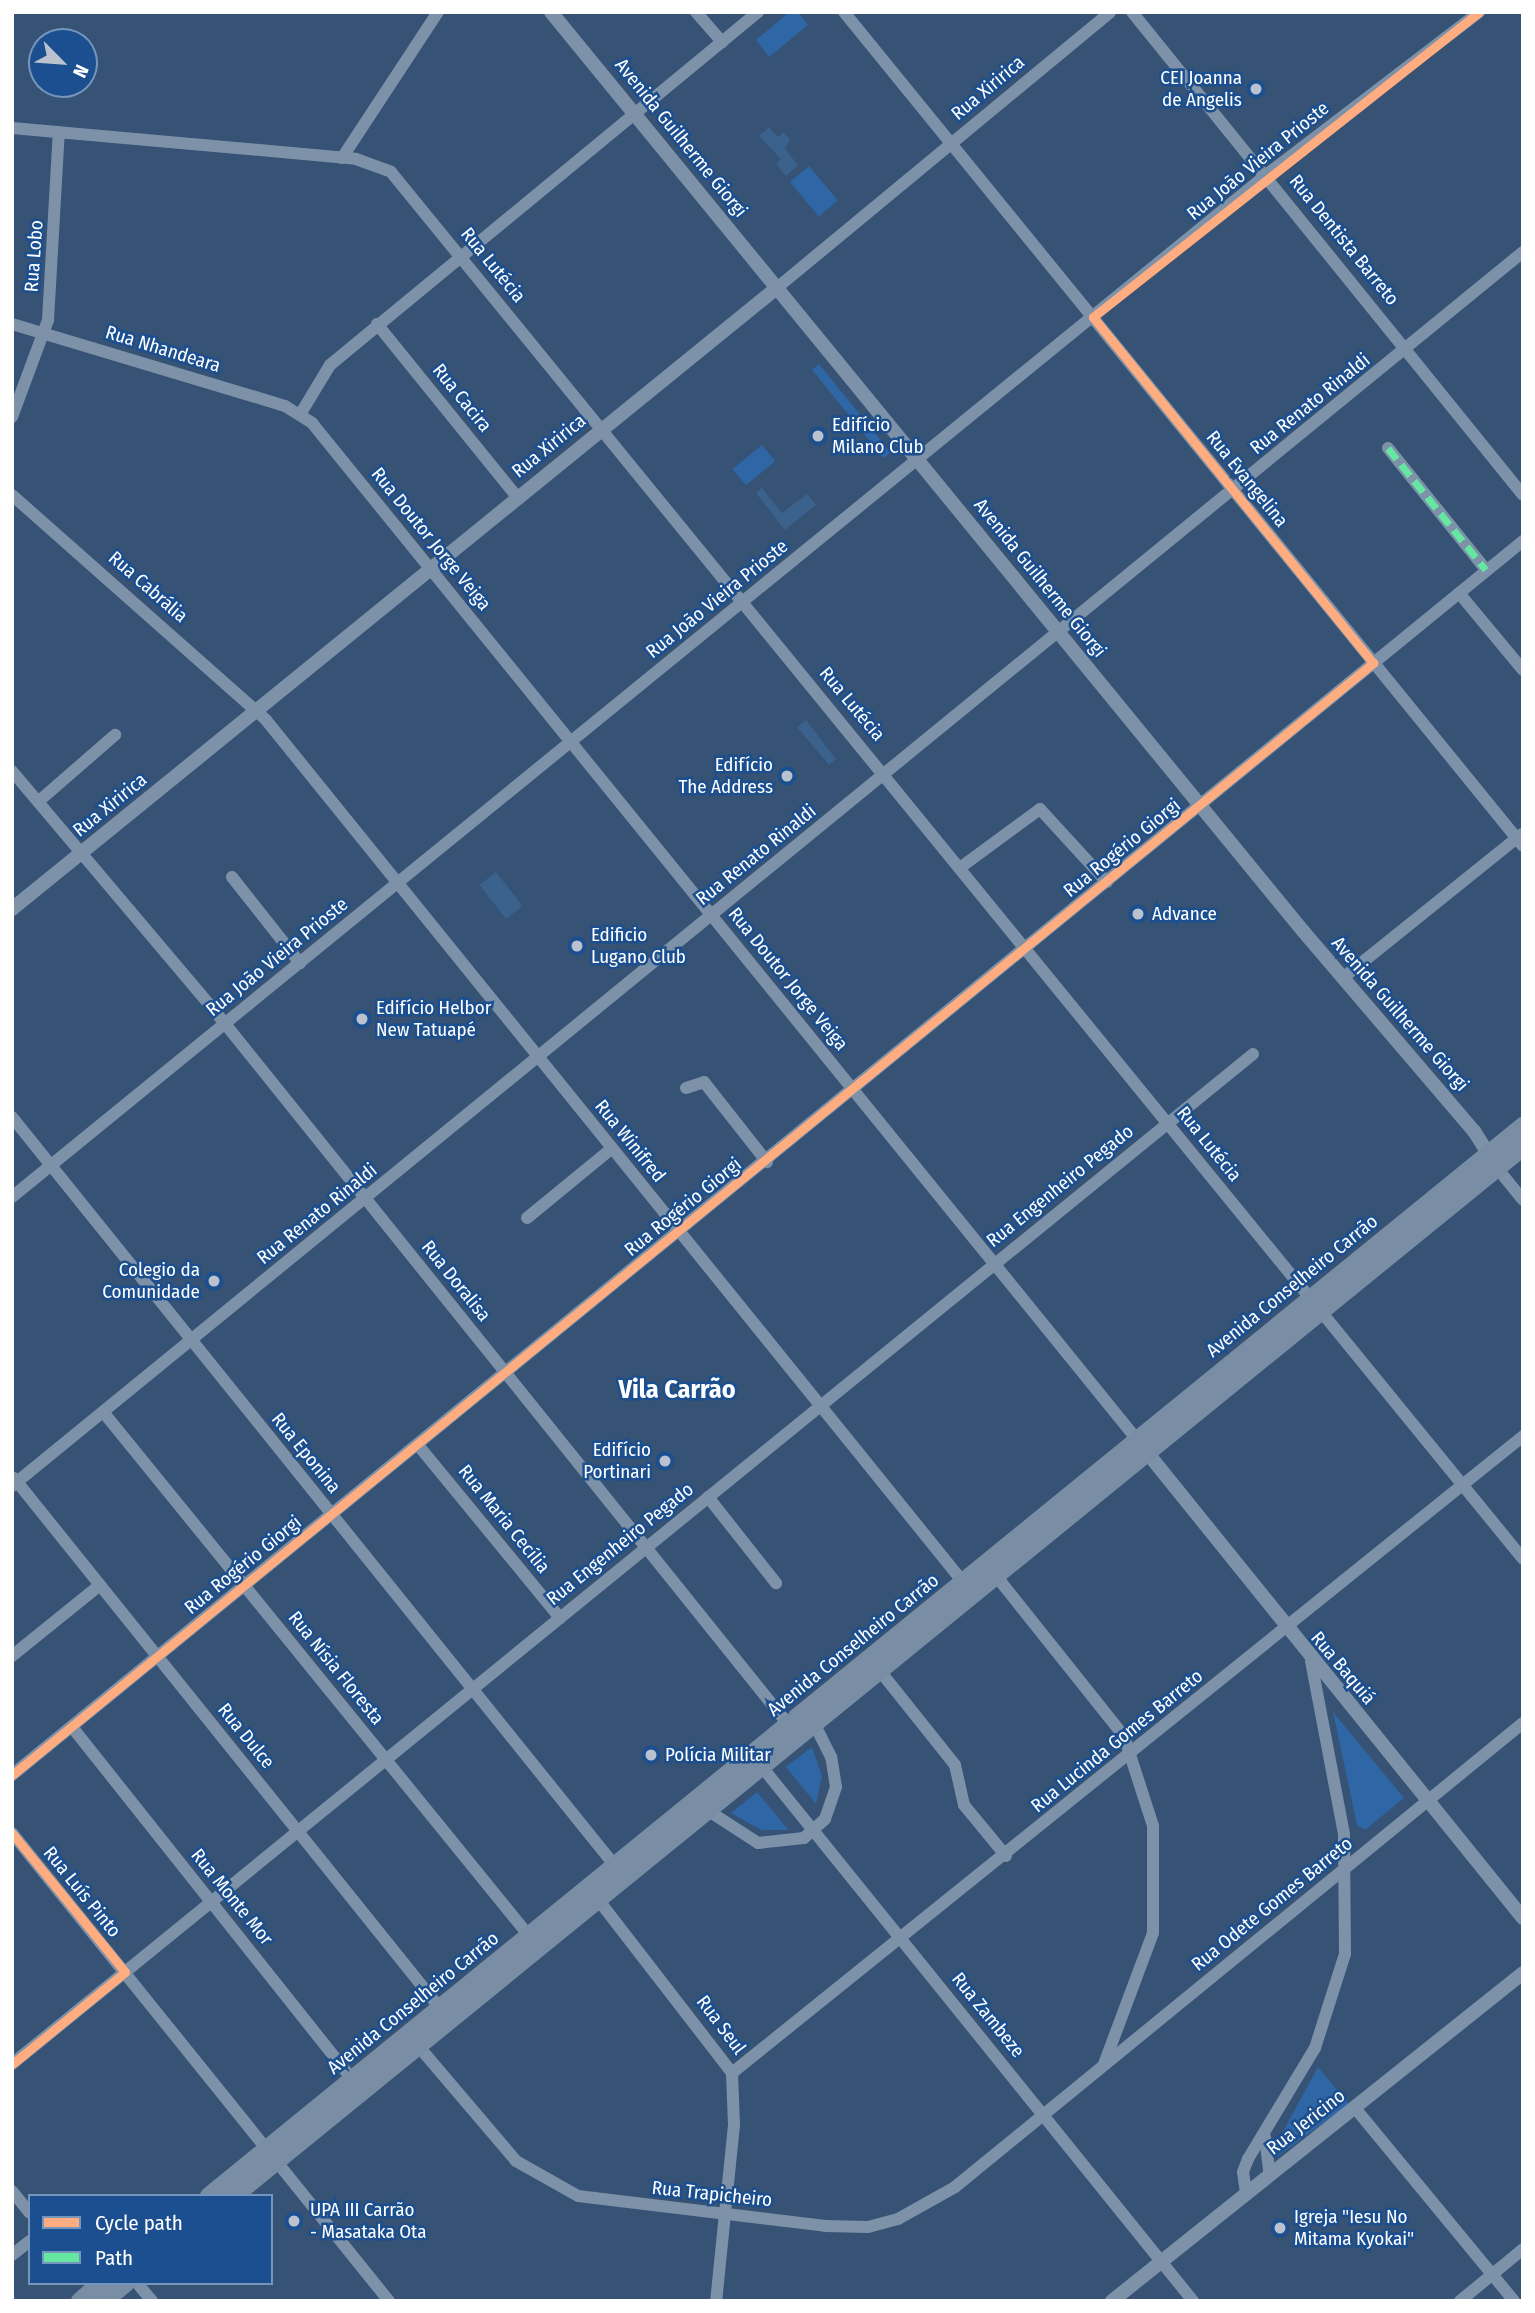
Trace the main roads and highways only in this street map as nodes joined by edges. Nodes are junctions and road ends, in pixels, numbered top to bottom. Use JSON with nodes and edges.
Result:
{"nodes":[{"id":1,"x":1523,"y":1126,"type":"edge"},
{"id":2,"x":1523,"y":1147,"type":"edge"},
{"id":3,"x":1493,"y":1161,"type":"junction"},
{"id":4,"x":1143,"y":1447,"type":"junction"},
{"id":5,"x":969,"y":1589,"type":"junction"},
{"id":6,"x":811,"y":1716,"type":"junction"},
{"id":7,"x":272,"y":2154,"type":"junction"},
{"id":8,"x":212,"y":2194,"type":"edge"},
{"id":9,"x":236,"y":2194,"type":"edge"},
{"id":10,"x":120,"y":2285,"type":"edge"},
{"id":11,"x":94,"y":2293,"type":"edge"}],
"edges":[{"from":1,"to":3,"type":"main road","name":"Avenida Conselheiro Carrão"},
{"from":2,"to":3,"type":"main road","name":"Avenida Conselheiro Carrão"},
{"from":3,"to":4,"type":"main road","name":"Avenida Conselheiro Carrão"},
{"from":4,"to":5,"type":"main road","name":"Avenida Conselheiro Carrão"},
{"from":4,"to":5,"type":"main road","name":"Avenida Conselheiro Carrão"},
{"from":5,"to":6,"type":"main road","name":"Avenida Conselheiro Carrão"},
{"from":5,"to":6,"type":"main road","name":"Avenida Conselheiro Carrão"},
{"from":6,"to":7,"type":"main road","name":"Avenida Conselheiro Carrão"},
{"from":7,"to":8,"type":"main road","name":"Avenida Conselheiro Carrão"},
{"from":7,"to":9,"type":"main road","name":"Avenida Conselheiro Carrão"},
{"from":10,"to":11,"type":"main road"}]}
